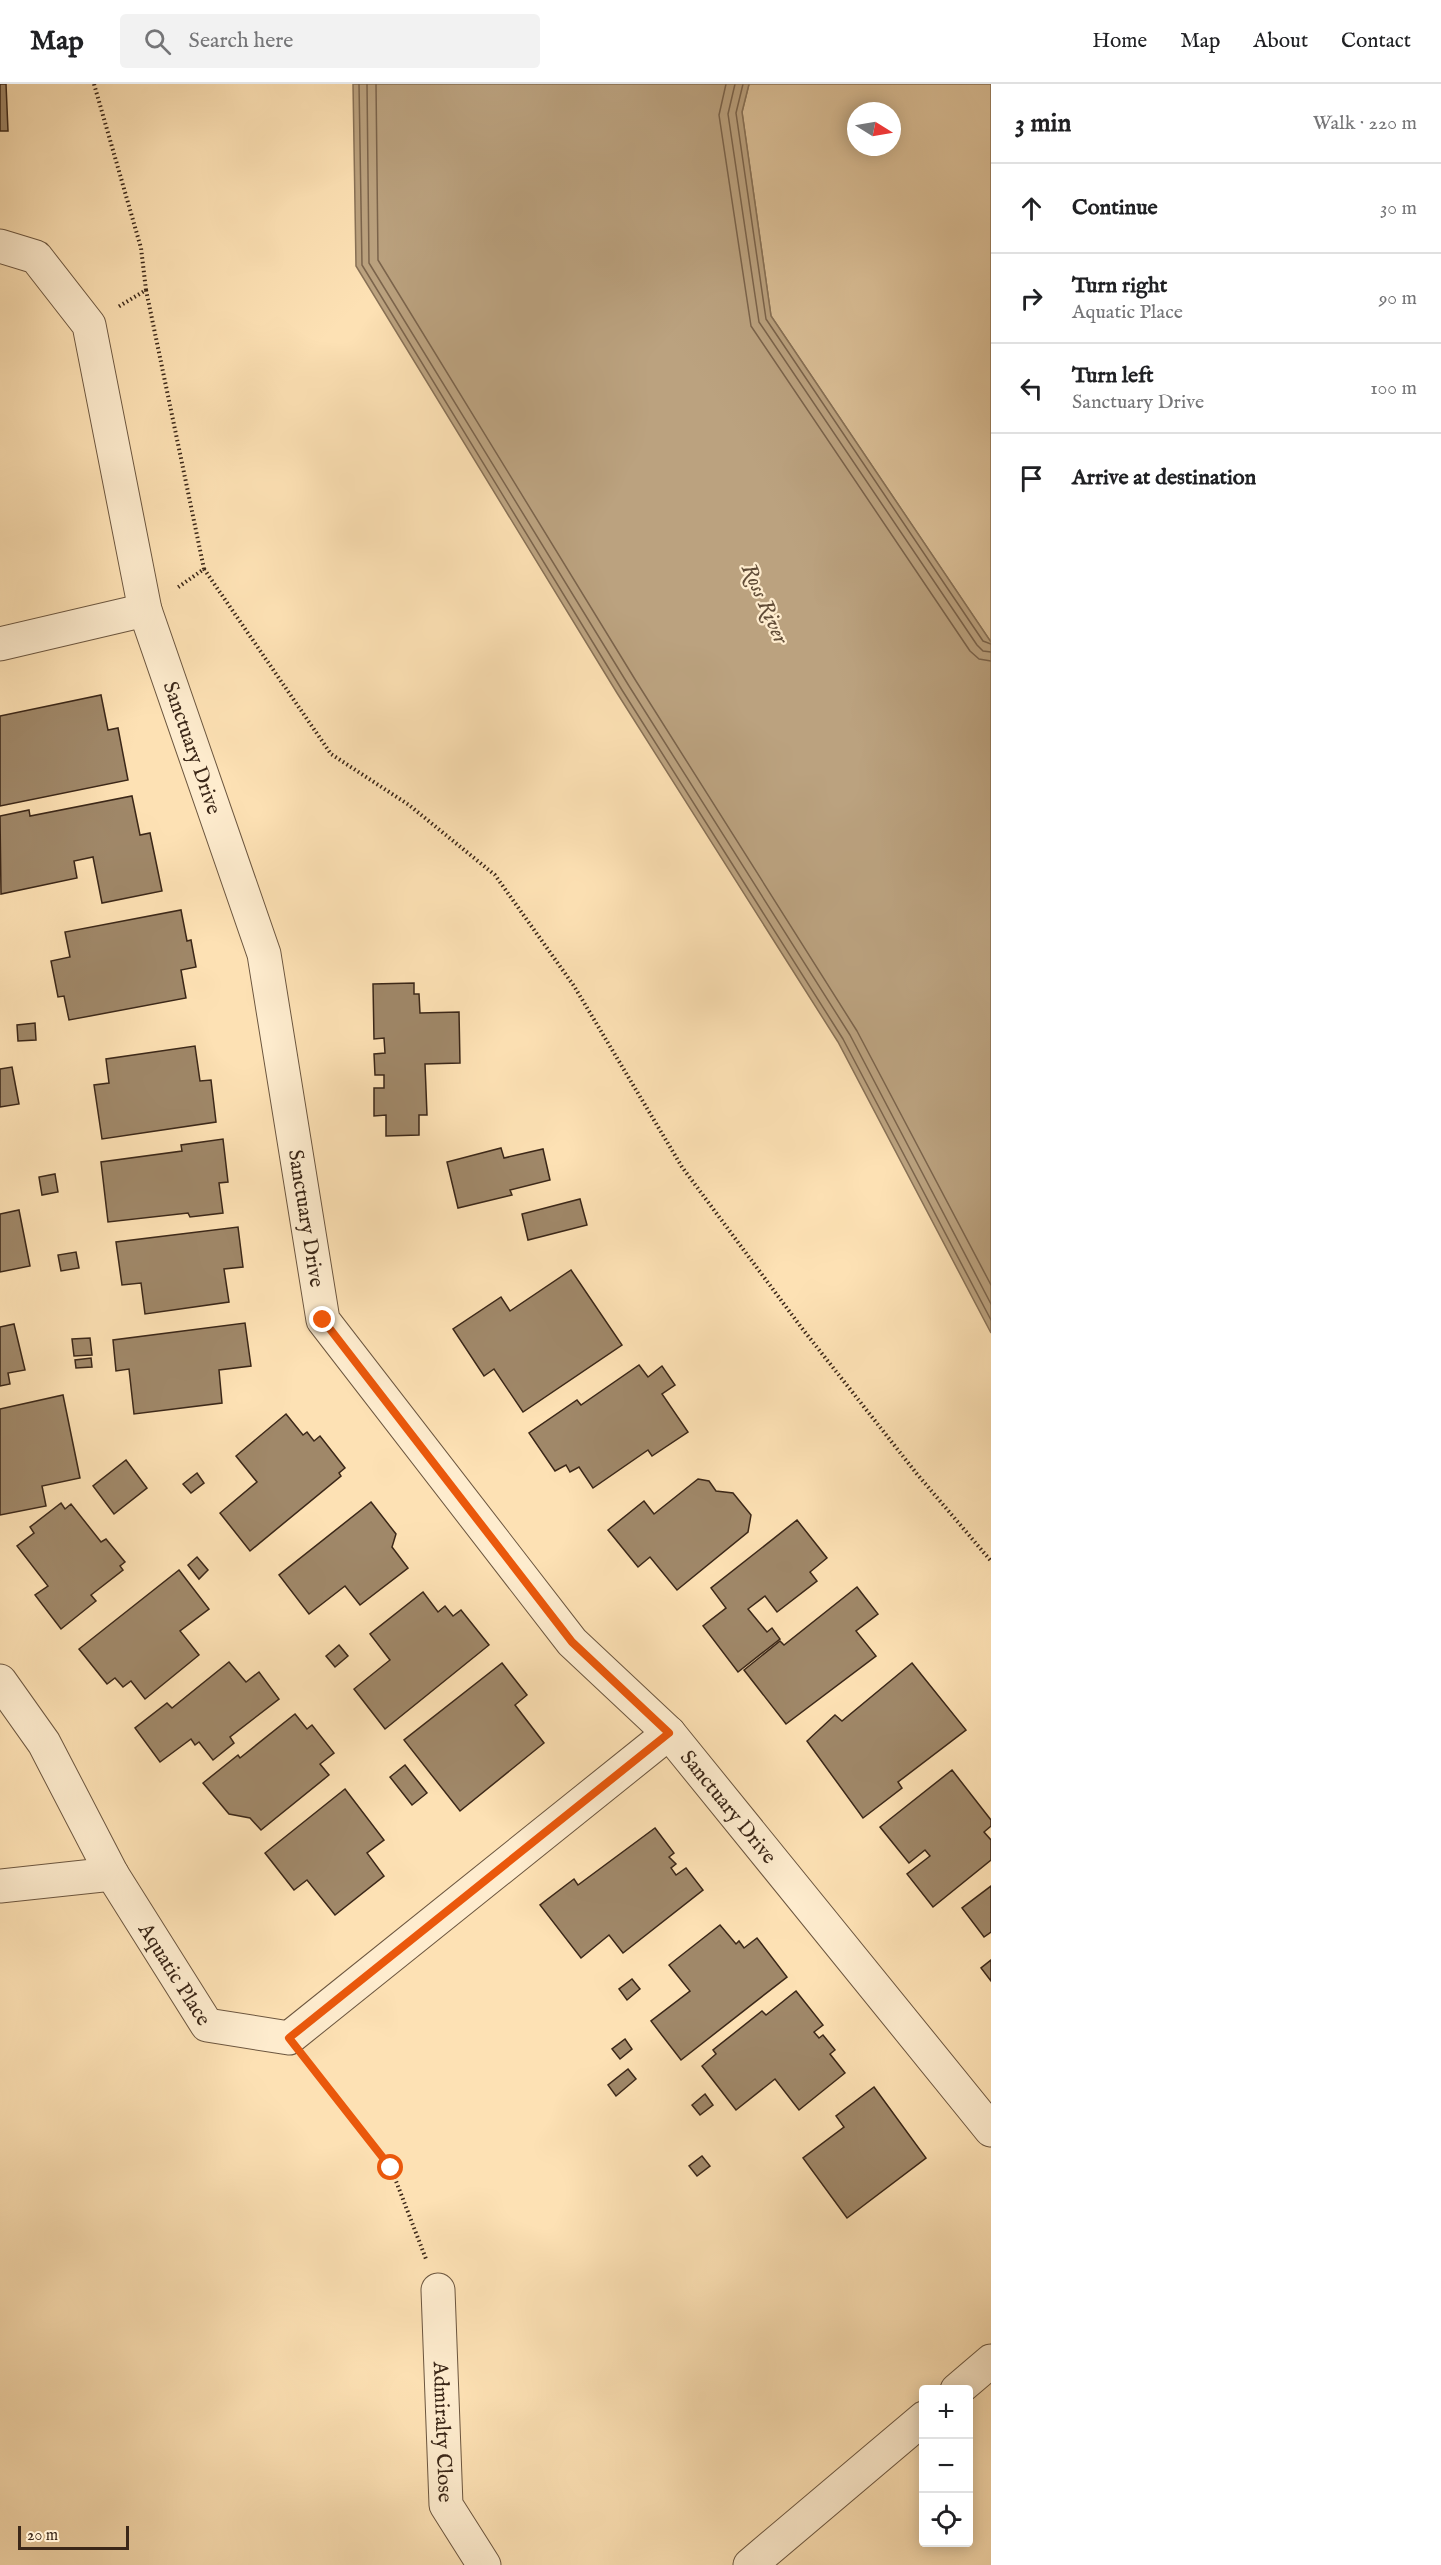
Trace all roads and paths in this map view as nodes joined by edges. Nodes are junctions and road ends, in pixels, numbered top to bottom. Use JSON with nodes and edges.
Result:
{"nodes":[{"id":1,"x":94,"y":84,"type":"edge"},
{"id":2,"x":0,"y":246,"type":"edge"},
{"id":3,"x":146,"y":290,"type":"junction"},
{"id":4,"x":89,"y":324,"type":"junction"},
{"id":5,"x":204,"y":569,"type":"junction"},
{"id":6,"x":146,"y":610,"type":"junction"},
{"id":7,"x":0,"y":644,"type":"edge"},
{"id":8,"x":991,"y":1561,"type":"edge"},
{"id":9,"x":0,"y":1681,"type":"edge"},
{"id":10,"x":669,"y":1733,"type":"junction"},
{"id":11,"x":112,"y":1874,"type":"junction"},
{"id":12,"x":0,"y":1886,"type":"edge"},
{"id":13,"x":289,"y":2038,"type":"junction"},
{"id":14,"x":991,"y":2130,"type":"edge"},
{"id":15,"x":438,"y":2290,"type":"joint"},
{"id":16,"x":991,"y":2361,"type":"edge"},
{"id":17,"x":963,"y":2385,"type":"edge"},
{"id":18,"x":919,"y":2422,"type":"edge"},
{"id":19,"x":484,"y":2565,"type":"edge"},
{"id":20,"x":750,"y":2565,"type":"edge"}],
"edges":[{"from":1,"to":3,"type":"path"},
{"from":2,"to":4,"type":"street","name":"Sanctuary Drive"},
{"from":3,"to":4,"type":"path"},
{"from":3,"to":5,"type":"path"},
{"from":4,"to":6,"type":"street","name":"Sanctuary Drive"},
{"from":5,"to":6,"type":"path"},
{"from":5,"to":8,"type":"path"},
{"from":6,"to":7,"type":"street"},
{"from":6,"to":10,"type":"street","name":"Sanctuary Drive"},
{"from":9,"to":11,"type":"street","name":"Aquatic Place"},
{"from":10,"to":13,"type":"street"},
{"from":10,"to":14,"type":"street","name":"Sanctuary Drive"},
{"from":11,"to":12,"type":"street"},
{"from":11,"to":13,"type":"street","name":"Aquatic Place"},
{"from":13,"to":15,"type":"path"},
{"from":15,"to":19,"type":"street","name":"Admiralty Close"},
{"from":16,"to":17,"type":"street"},
{"from":18,"to":20,"type":"street"}]}
